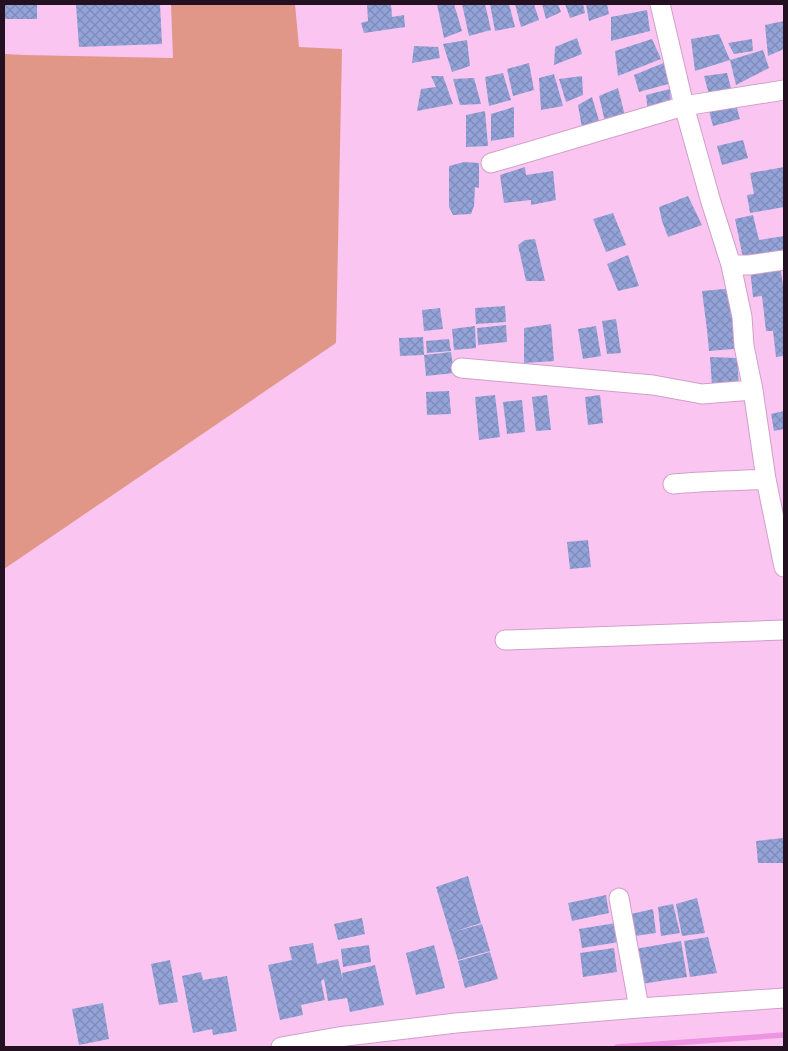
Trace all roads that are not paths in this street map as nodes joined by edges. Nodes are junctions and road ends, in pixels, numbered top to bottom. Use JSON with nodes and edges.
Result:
{"nodes":[{"id":1,"x":660,"y":4,"type":"edge"},
{"id":2,"x":784,"y":90,"type":"edge"},
{"id":3,"x":684,"y":106,"type":"junction"},
{"id":4,"x":491,"y":163,"type":"dead end"},
{"id":5,"x":784,"y":260,"type":"edge"},
{"id":6,"x":732,"y":265,"type":"junction"},
{"id":7,"x":461,"y":368,"type":"dead end"},
{"id":8,"x":753,"y":390,"type":"junction"},
{"id":9,"x":766,"y":478,"type":"junction"},
{"id":10,"x":674,"y":484,"type":"dead end"},
{"id":11,"x":784,"y":567,"type":"edge"},
{"id":12,"x":784,"y":630,"type":"edge"},
{"id":13,"x":506,"y":640,"type":"dead end"},
{"id":14,"x":619,"y":898,"type":"dead end"},
{"id":15,"x":784,"y":998,"type":"edge"},
{"id":16,"x":639,"y":1008,"type":"junction"},
{"id":17,"x":280,"y":1047,"type":"edge"}],
"edges":[{"from":1,"to":3,"type":"street"},
{"from":2,"to":3,"type":"street"},
{"from":3,"to":4,"type":"street"},
{"from":3,"to":6,"type":"street"},
{"from":5,"to":6,"type":"street"},
{"from":6,"to":8,"type":"street"},
{"from":7,"to":8,"type":"street"},
{"from":8,"to":9,"type":"street"},
{"from":9,"to":10,"type":"street"},
{"from":9,"to":11,"type":"street"},
{"from":12,"to":13,"type":"street"},
{"from":14,"to":16,"type":"street"},
{"from":15,"to":16,"type":"street"},
{"from":16,"to":17,"type":"street"}]}
